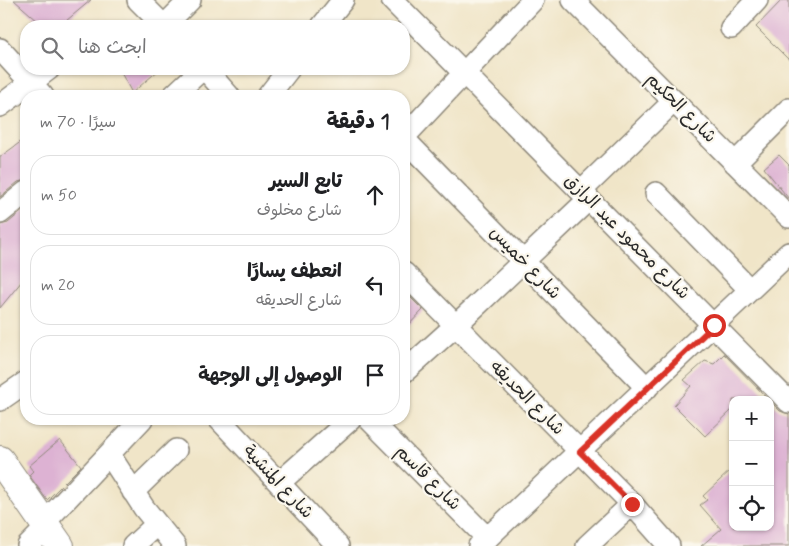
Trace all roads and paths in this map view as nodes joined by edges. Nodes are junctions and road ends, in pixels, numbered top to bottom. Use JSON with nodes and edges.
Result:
{"nodes":[{"id":1,"x":138,"y":0,"type":"edge"},
{"id":2,"x":190,"y":0,"type":"edge"},
{"id":3,"x":392,"y":0,"type":"edge"},
{"id":4,"x":533,"y":0,"type":"edge"},
{"id":5,"x":573,"y":0,"type":"edge"},
{"id":6,"x":757,"y":0,"type":"edge"},
{"id":7,"x":335,"y":3,"type":"edge"},
{"id":8,"x":158,"y":20,"type":"edge"},
{"id":9,"x":170,"y":20,"type":"edge"},
{"id":10,"x":325,"y":20,"type":"edge"},
{"id":11,"x":731,"y":28,"type":"dead end"},
{"id":12,"x":0,"y":50,"type":"edge"},
{"id":13,"x":20,"y":71,"type":"edge"},
{"id":14,"x":464,"y":73,"type":"junction"},
{"id":15,"x":24,"y":75,"type":"edge"},
{"id":16,"x":45,"y":75,"type":"edge"},
{"id":17,"x":196,"y":75,"type":"edge"},
{"id":18,"x":209,"y":75,"type":"edge"},
{"id":19,"x":284,"y":75,"type":"edge"},
{"id":20,"x":37,"y":89,"type":"edge"},
{"id":21,"x":180,"y":90,"type":"edge"},
{"id":22,"x":223,"y":90,"type":"edge"},
{"id":23,"x":273,"y":90,"type":"edge"},
{"id":24,"x":20,"y":97,"type":"edge"},
{"id":25,"x":674,"y":101,"type":"junction"},
{"id":26,"x":0,"y":106,"type":"edge"},
{"id":27,"x":789,"y":109,"type":"edge"},
{"id":28,"x":410,"y":132,"type":"edge"},
{"id":29,"x":410,"y":144,"type":"edge"},
{"id":30,"x":735,"y":162,"type":"junction"},
{"id":31,"x":656,"y":193,"type":"dead end"},
{"id":32,"x":585,"y":195,"type":"junction"},
{"id":33,"x":20,"y":197,"type":"edge"},
{"id":34,"x":0,"y":213,"type":"edge"},
{"id":35,"x":789,"y":217,"type":"edge"},
{"id":36,"x":789,"y":254,"type":"edge"},
{"id":37,"x":523,"y":261,"type":"junction"},
{"id":38,"x":410,"y":279,"type":"edge"},
{"id":39,"x":750,"y":290,"type":"junction"},
{"id":40,"x":714,"y":325,"type":"junction"},
{"id":41,"x":455,"y":326,"type":"junction"},
{"id":42,"x":410,"y":367,"type":"edge"},
{"id":43,"x":20,"y":386,"type":"edge"},
{"id":44,"x":646,"y":388,"type":"junction"},
{"id":45,"x":0,"y":400,"type":"edge"},
{"id":46,"x":789,"y":402,"type":"edge"},
{"id":47,"x":135,"y":425,"type":"edge"},
{"id":48,"x":225,"y":425,"type":"edge"},
{"id":49,"x":344,"y":425,"type":"edge"},
{"id":50,"x":375,"y":425,"type":"edge"},
{"id":51,"x":176,"y":450,"type":"dead end"},
{"id":52,"x":580,"y":452,"type":"junction"},
{"id":53,"x":109,"y":454,"type":"junction"},
{"id":54,"x":0,"y":460,"type":"edge"},
{"id":55,"x":279,"y":483,"type":"junction"},
{"id":56,"x":133,"y":492,"type":"junction"},
{"id":57,"x":632,"y":504,"type":"junction"},
{"id":58,"x":156,"y":524,"type":"junction"},
{"id":59,"x":51,"y":532,"type":"edge"},
{"id":60,"x":483,"y":542,"type":"edge"},
{"id":61,"x":28,"y":546,"type":"edge"},
{"id":62,"x":133,"y":546,"type":"edge"},
{"id":63,"x":175,"y":546,"type":"edge"},
{"id":64,"x":338,"y":546,"type":"edge"},
{"id":65,"x":587,"y":546,"type":"edge"},
{"id":66,"x":669,"y":546,"type":"edge"}],
"edges":[{"from":1,"to":8,"type":"street"},
{"from":2,"to":9,"type":"street"},
{"from":3,"to":14,"type":"street","name":"شارع محمود عبد الرازق"},
{"from":4,"to":14,"type":"street"},
{"from":5,"to":25,"type":"street","name":"شارع الحكيم"},
{"from":6,"to":11,"type":"street"},
{"from":7,"to":10,"type":"street"},
{"from":12,"to":13,"type":"street"},
{"from":14,"to":28,"type":"street"},
{"from":14,"to":32,"type":"street","name":"شارع محمود عبد الرازق"},
{"from":15,"to":20,"type":"street"},
{"from":16,"to":20,"type":"street"},
{"from":17,"to":21,"type":"street"},
{"from":18,"to":22,"type":"street"},
{"from":19,"to":23,"type":"street"},
{"from":24,"to":26,"type":"street"},
{"from":25,"to":30,"type":"street","name":"شارع الحكيم"},
{"from":25,"to":32,"type":"street"},
{"from":27,"to":30,"type":"street"},
{"from":29,"to":37,"type":"street","name":"شارع خميس"},
{"from":30,"to":35,"type":"street","name":"شارع الحكيم"},
{"from":31,"to":39,"type":"street"},
{"from":32,"to":37,"type":"street"},
{"from":32,"to":40,"type":"street","name":"شارع محمود عبد الرازق"},
{"from":33,"to":34,"type":"street"},
{"from":36,"to":39,"type":"street"},
{"from":37,"to":41,"type":"street"},
{"from":37,"to":44,"type":"street","name":"شارع خميس"},
{"from":38,"to":41,"type":"street","name":"شارع الحديقه"},
{"from":39,"to":40,"type":"street"},
{"from":40,"to":44,"type":"street"},
{"from":40,"to":46,"type":"street","name":"شارع محمود عبد الرازق"},
{"from":41,"to":42,"type":"street"},
{"from":41,"to":52,"type":"street","name":"شارع الحديقه"},
{"from":43,"to":45,"type":"street"},
{"from":44,"to":52,"type":"street"},
{"from":47,"to":53,"type":"street"},
{"from":48,"to":55,"type":"street","name":"شارع المنشية"},
{"from":49,"to":55,"type":"street"},
{"from":50,"to":60,"type":"street","name":"شارع قاسم"},
{"from":51,"to":56,"type":"street"},
{"from":52,"to":57,"type":"street","name":"شارع الحديقه"},
{"from":52,"to":60,"type":"street"},
{"from":53,"to":56,"type":"street"},
{"from":53,"to":59,"type":"street"},
{"from":54,"to":59,"type":"main road"},
{"from":55,"to":64,"type":"street","name":"شارع المنشية"},
{"from":56,"to":58,"type":"street"},
{"from":57,"to":65,"type":"street"},
{"from":57,"to":66,"type":"street","name":"شارع الحديقه"},
{"from":58,"to":62,"type":"street"},
{"from":58,"to":63,"type":"street"},
{"from":59,"to":61,"type":"street"}]}
